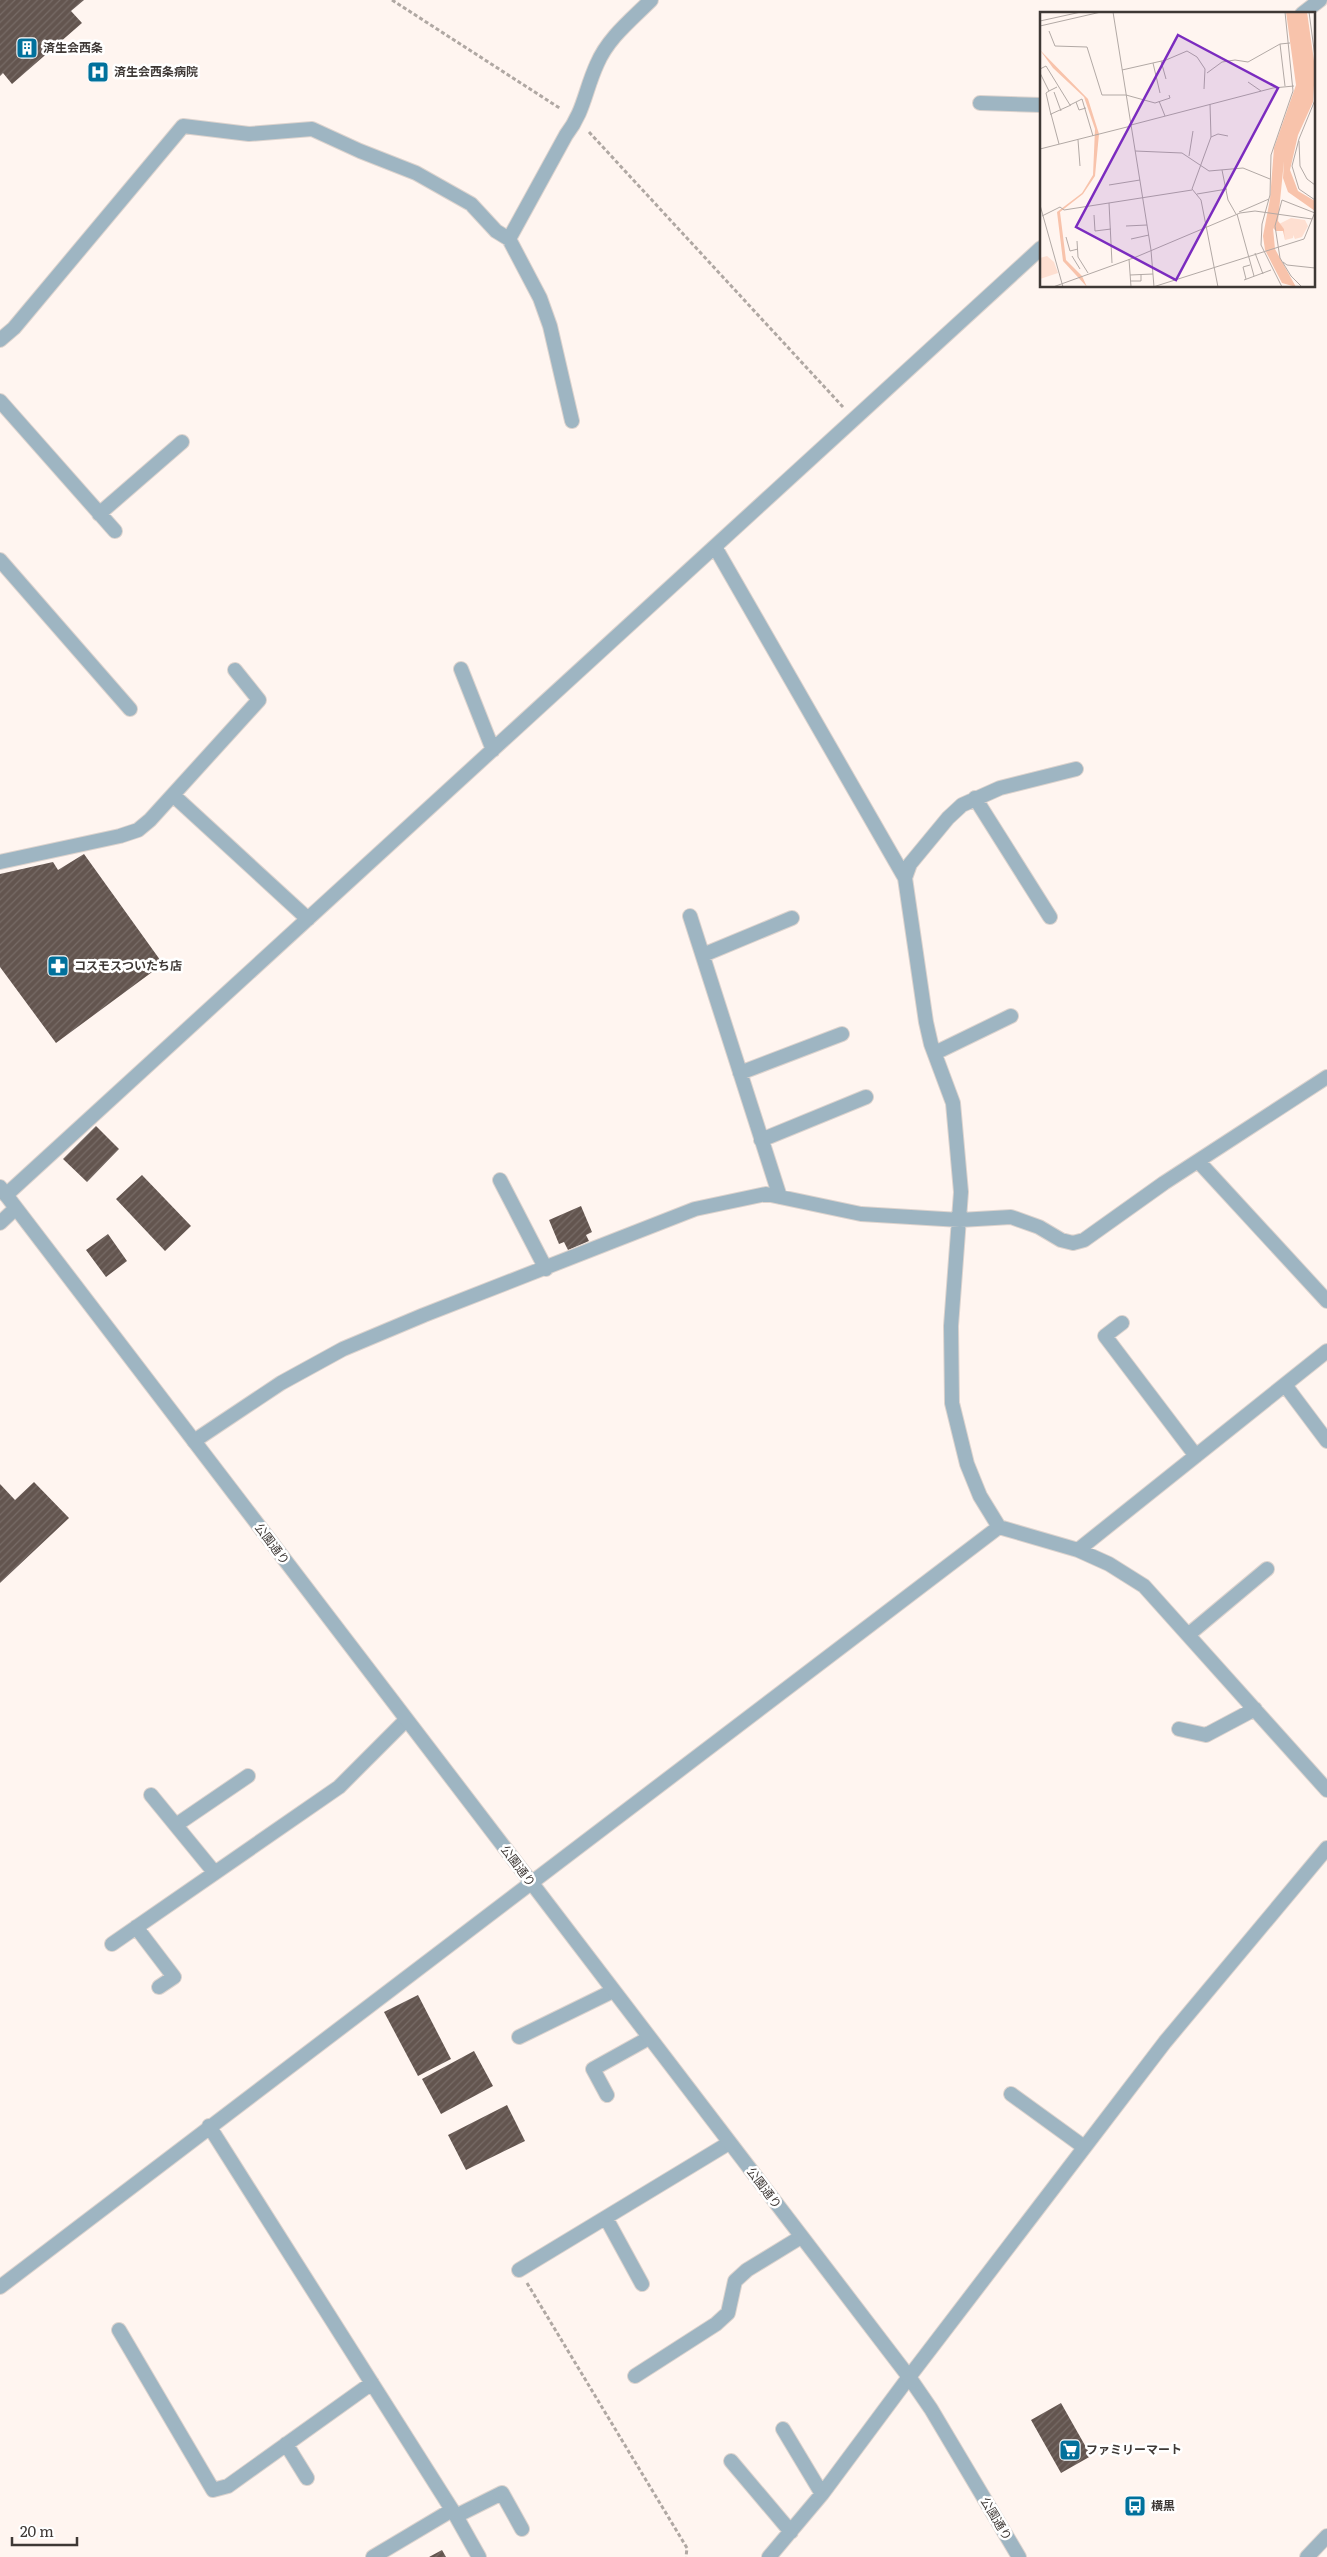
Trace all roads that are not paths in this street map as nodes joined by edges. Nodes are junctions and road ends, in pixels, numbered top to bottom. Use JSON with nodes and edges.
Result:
{"nodes":[{"id":1,"x":651,"y":0,"type":"edge"},
{"id":2,"x":1320,"y":0,"type":"edge"},
{"id":3,"x":1305,"y":12,"type":"edge"},
{"id":4,"x":980,"y":103,"type":"dead end"},
{"id":5,"x":1040,"y":106,"type":"edge"},
{"id":6,"x":509,"y":239,"type":"junction"},
{"id":7,"x":1040,"y":249,"type":"edge"},
{"id":8,"x":0,"y":340,"type":"edge"},
{"id":9,"x":0,"y":401,"type":"edge"},
{"id":10,"x":572,"y":421,"type":"dead end"},
{"id":11,"x":182,"y":442,"type":"dead end"},
{"id":12,"x":99,"y":514,"type":"junction"},
{"id":13,"x":115,"y":531,"type":"dead end"},
{"id":14,"x":714,"y":547,"type":"junction"},
{"id":15,"x":0,"y":560,"type":"edge"},
{"id":16,"x":461,"y":669,"type":"dead end"},
{"id":17,"x":235,"y":670,"type":"dead end"},
{"id":18,"x":130,"y":709,"type":"dead end"},
{"id":19,"x":493,"y":750,"type":"junction"},
{"id":20,"x":1076,"y":769,"type":"dead end"},
{"id":21,"x":173,"y":795,"type":"junction"},
{"id":22,"x":975,"y":798,"type":"junction"},
{"id":23,"x":0,"y":862,"type":"edge"},
{"id":24,"x":905,"y":878,"type":"junction"},
{"id":25,"x":690,"y":916,"type":"dead end"},
{"id":26,"x":1050,"y":917,"type":"dead end"},
{"id":27,"x":792,"y":918,"type":"dead end"},
{"id":28,"x":308,"y":919,"type":"junction"},
{"id":29,"x":703,"y":955,"type":"junction"},
{"id":30,"x":1011,"y":1016,"type":"dead end"},
{"id":31,"x":842,"y":1034,"type":"dead end"},
{"id":32,"x":935,"y":1053,"type":"junction"},
{"id":33,"x":740,"y":1073,"type":"junction"},
{"id":34,"x":1327,"y":1077,"type":"edge"},
{"id":35,"x":866,"y":1097,"type":"dead end"},
{"id":36,"x":761,"y":1140,"type":"junction"},
{"id":37,"x":1198,"y":1161,"type":"junction"},
{"id":38,"x":500,"y":1180,"type":"dead end"},
{"id":39,"x":3,"y":1191,"type":"edge"},
{"id":40,"x":780,"y":1197,"type":"junction"},
{"id":41,"x":16,"y":1208,"type":"junction"},
{"id":42,"x":960,"y":1220,"type":"junction"},
{"id":43,"x":0,"y":1223,"type":"edge"},
{"id":44,"x":546,"y":1269,"type":"junction"},
{"id":45,"x":1327,"y":1301,"type":"edge"},
{"id":46,"x":1122,"y":1323,"type":"dead end"},
{"id":47,"x":1327,"y":1351,"type":"edge"},
{"id":48,"x":1285,"y":1385,"type":"junction"},
{"id":49,"x":194,"y":1441,"type":"junction"},
{"id":50,"x":1327,"y":1442,"type":"edge"},
{"id":51,"x":1196,"y":1456,"type":"junction"},
{"id":52,"x":999,"y":1527,"type":"junction"},
{"id":53,"x":1078,"y":1550,"type":"junction"},
{"id":54,"x":1267,"y":1569,"type":"dead end"},
{"id":55,"x":1188,"y":1635,"type":"junction"},
{"id":56,"x":1255,"y":1709,"type":"junction"},
{"id":57,"x":406,"y":1720,"type":"junction"},
{"id":58,"x":1179,"y":1729,"type":"dead end"},
{"id":59,"x":248,"y":1776,"type":"dead end"},
{"id":60,"x":1327,"y":1790,"type":"edge"},
{"id":61,"x":151,"y":1795,"type":"dead end"},
{"id":62,"x":176,"y":1825,"type":"junction"},
{"id":63,"x":1327,"y":1848,"type":"edge"},
{"id":64,"x":214,"y":1872,"type":"junction"},
{"id":65,"x":530,"y":1882,"type":"junction"},
{"id":66,"x":136,"y":1927,"type":"junction"},
{"id":67,"x":112,"y":1944,"type":"dead end"},
{"id":68,"x":159,"y":1987,"type":"dead end"},
{"id":69,"x":613,"y":1991,"type":"junction"},
{"id":70,"x":520,"y":2037,"type":"dead end"},
{"id":71,"x":649,"y":2038,"type":"junction"},
{"id":72,"x":1011,"y":2094,"type":"dead end"},
{"id":73,"x":607,"y":2095,"type":"dead end"},
{"id":74,"x":209,"y":2126,"type":"junction"},
{"id":75,"x":729,"y":2143,"type":"junction"},
{"id":76,"x":1084,"y":2147,"type":"junction"},
{"id":77,"x":606,"y":2218,"type":"junction"},
{"id":78,"x":802,"y":2237,"type":"junction"},
{"id":79,"x":519,"y":2270,"type":"road end"},
{"id":80,"x":642,"y":2284,"type":"dead end"},
{"id":81,"x":0,"y":2287,"type":"edge"},
{"id":82,"x":119,"y":2330,"type":"dead end"},
{"id":83,"x":635,"y":2376,"type":"dead end"},
{"id":84,"x":909,"y":2377,"type":"junction"},
{"id":85,"x":372,"y":2383,"type":"junction"},
{"id":86,"x":783,"y":2429,"type":"dead end"},
{"id":87,"x":286,"y":2444,"type":"junction"},
{"id":88,"x":731,"y":2460,"type":"dead end"},
{"id":89,"x":307,"y":2478,"type":"dead end"},
{"id":90,"x":822,"y":2494,"type":"junction"},
{"id":91,"x":454,"y":2513,"type":"junction"},
{"id":92,"x":522,"y":2529,"type":"dead end"},
{"id":93,"x":791,"y":2532,"type":"junction"},
{"id":94,"x":1327,"y":2536,"type":"edge"},
{"id":95,"x":374,"y":2557,"type":"edge"},
{"id":96,"x":480,"y":2557,"type":"edge"},
{"id":97,"x":769,"y":2557,"type":"edge"},
{"id":98,"x":1019,"y":2557,"type":"edge"},
{"id":99,"x":1307,"y":2557,"type":"edge"}],
"edges":[{"from":1,"to":6,"type":"street"},
{"from":2,"to":3,"type":"street"},
{"from":4,"to":5,"type":"street"},
{"from":6,"to":8,"type":"street"},
{"from":6,"to":10,"type":"street"},
{"from":7,"to":14,"type":"street"},
{"from":9,"to":12,"type":"street"},
{"from":11,"to":12,"type":"street"},
{"from":12,"to":13,"type":"street"},
{"from":14,"to":19,"type":"street"},
{"from":14,"to":24,"type":"street"},
{"from":15,"to":18,"type":"street"},
{"from":16,"to":19,"type":"street"},
{"from":17,"to":21,"type":"street"},
{"from":19,"to":28,"type":"street"},
{"from":20,"to":22,"type":"street"},
{"from":21,"to":23,"type":"street"},
{"from":21,"to":28,"type":"street"},
{"from":22,"to":24,"type":"street"},
{"from":22,"to":26,"type":"street"},
{"from":24,"to":32,"type":"street"},
{"from":25,"to":29,"type":"street"},
{"from":27,"to":29,"type":"street"},
{"from":28,"to":39,"type":"street"},
{"from":29,"to":33,"type":"street"},
{"from":30,"to":32,"type":"street"},
{"from":31,"to":33,"type":"street"},
{"from":32,"to":42,"type":"street"},
{"from":33,"to":36,"type":"street"},
{"from":34,"to":37,"type":"street"},
{"from":35,"to":36,"type":"street"},
{"from":36,"to":40,"type":"street"},
{"from":37,"to":42,"type":"street"},
{"from":37,"to":45,"type":"street"},
{"from":38,"to":44,"type":"street"},
{"from":39,"to":41,"type":"street","name":"公園通り"},
{"from":40,"to":42,"type":"street"},
{"from":40,"to":44,"type":"street"},
{"from":41,"to":43,"type":"street"},
{"from":41,"to":49,"type":"street","name":"公園通り"},
{"from":42,"to":52,"type":"street"},
{"from":44,"to":49,"type":"street"},
{"from":46,"to":51,"type":"street"},
{"from":47,"to":48,"type":"street"},
{"from":48,"to":50,"type":"street"},
{"from":48,"to":51,"type":"street"},
{"from":49,"to":57,"type":"street","name":"公園通り"},
{"from":51,"to":53,"type":"street"},
{"from":52,"to":53,"type":"street"},
{"from":52,"to":65,"type":"street"},
{"from":53,"to":55,"type":"street"},
{"from":54,"to":55,"type":"street"},
{"from":55,"to":56,"type":"street"},
{"from":56,"to":58,"type":"street"},
{"from":56,"to":60,"type":"street"},
{"from":57,"to":64,"type":"street"},
{"from":57,"to":65,"type":"street","name":"公園通り"},
{"from":59,"to":62,"type":"street"},
{"from":61,"to":62,"type":"street"},
{"from":62,"to":64,"type":"street"},
{"from":63,"to":76,"type":"street"},
{"from":64,"to":66,"type":"street"},
{"from":65,"to":69,"type":"street","name":"公園通り"},
{"from":65,"to":74,"type":"street"},
{"from":66,"to":67,"type":"street"},
{"from":66,"to":68,"type":"street"},
{"from":69,"to":70,"type":"street"},
{"from":69,"to":71,"type":"street","name":"公園通り"},
{"from":71,"to":73,"type":"street"},
{"from":71,"to":75,"type":"street","name":"公園通り"},
{"from":72,"to":76,"type":"street"},
{"from":74,"to":81,"type":"street"},
{"from":74,"to":85,"type":"street"},
{"from":75,"to":77,"type":"street"},
{"from":75,"to":78,"type":"street","name":"公園通り"},
{"from":76,"to":84,"type":"street"},
{"from":77,"to":79,"type":"street"},
{"from":77,"to":80,"type":"street"},
{"from":78,"to":83,"type":"street"},
{"from":78,"to":84,"type":"street","name":"公園通り"},
{"from":82,"to":87,"type":"street"},
{"from":84,"to":90,"type":"street"},
{"from":84,"to":98,"type":"street","name":"公園通り"},
{"from":85,"to":87,"type":"street"},
{"from":85,"to":91,"type":"street"},
{"from":86,"to":90,"type":"street"},
{"from":87,"to":89,"type":"street"},
{"from":88,"to":93,"type":"street"},
{"from":90,"to":93,"type":"street"},
{"from":91,"to":92,"type":"street"},
{"from":91,"to":95,"type":"street"},
{"from":91,"to":96,"type":"street"},
{"from":93,"to":97,"type":"street"},
{"from":94,"to":99,"type":"street"}]}
